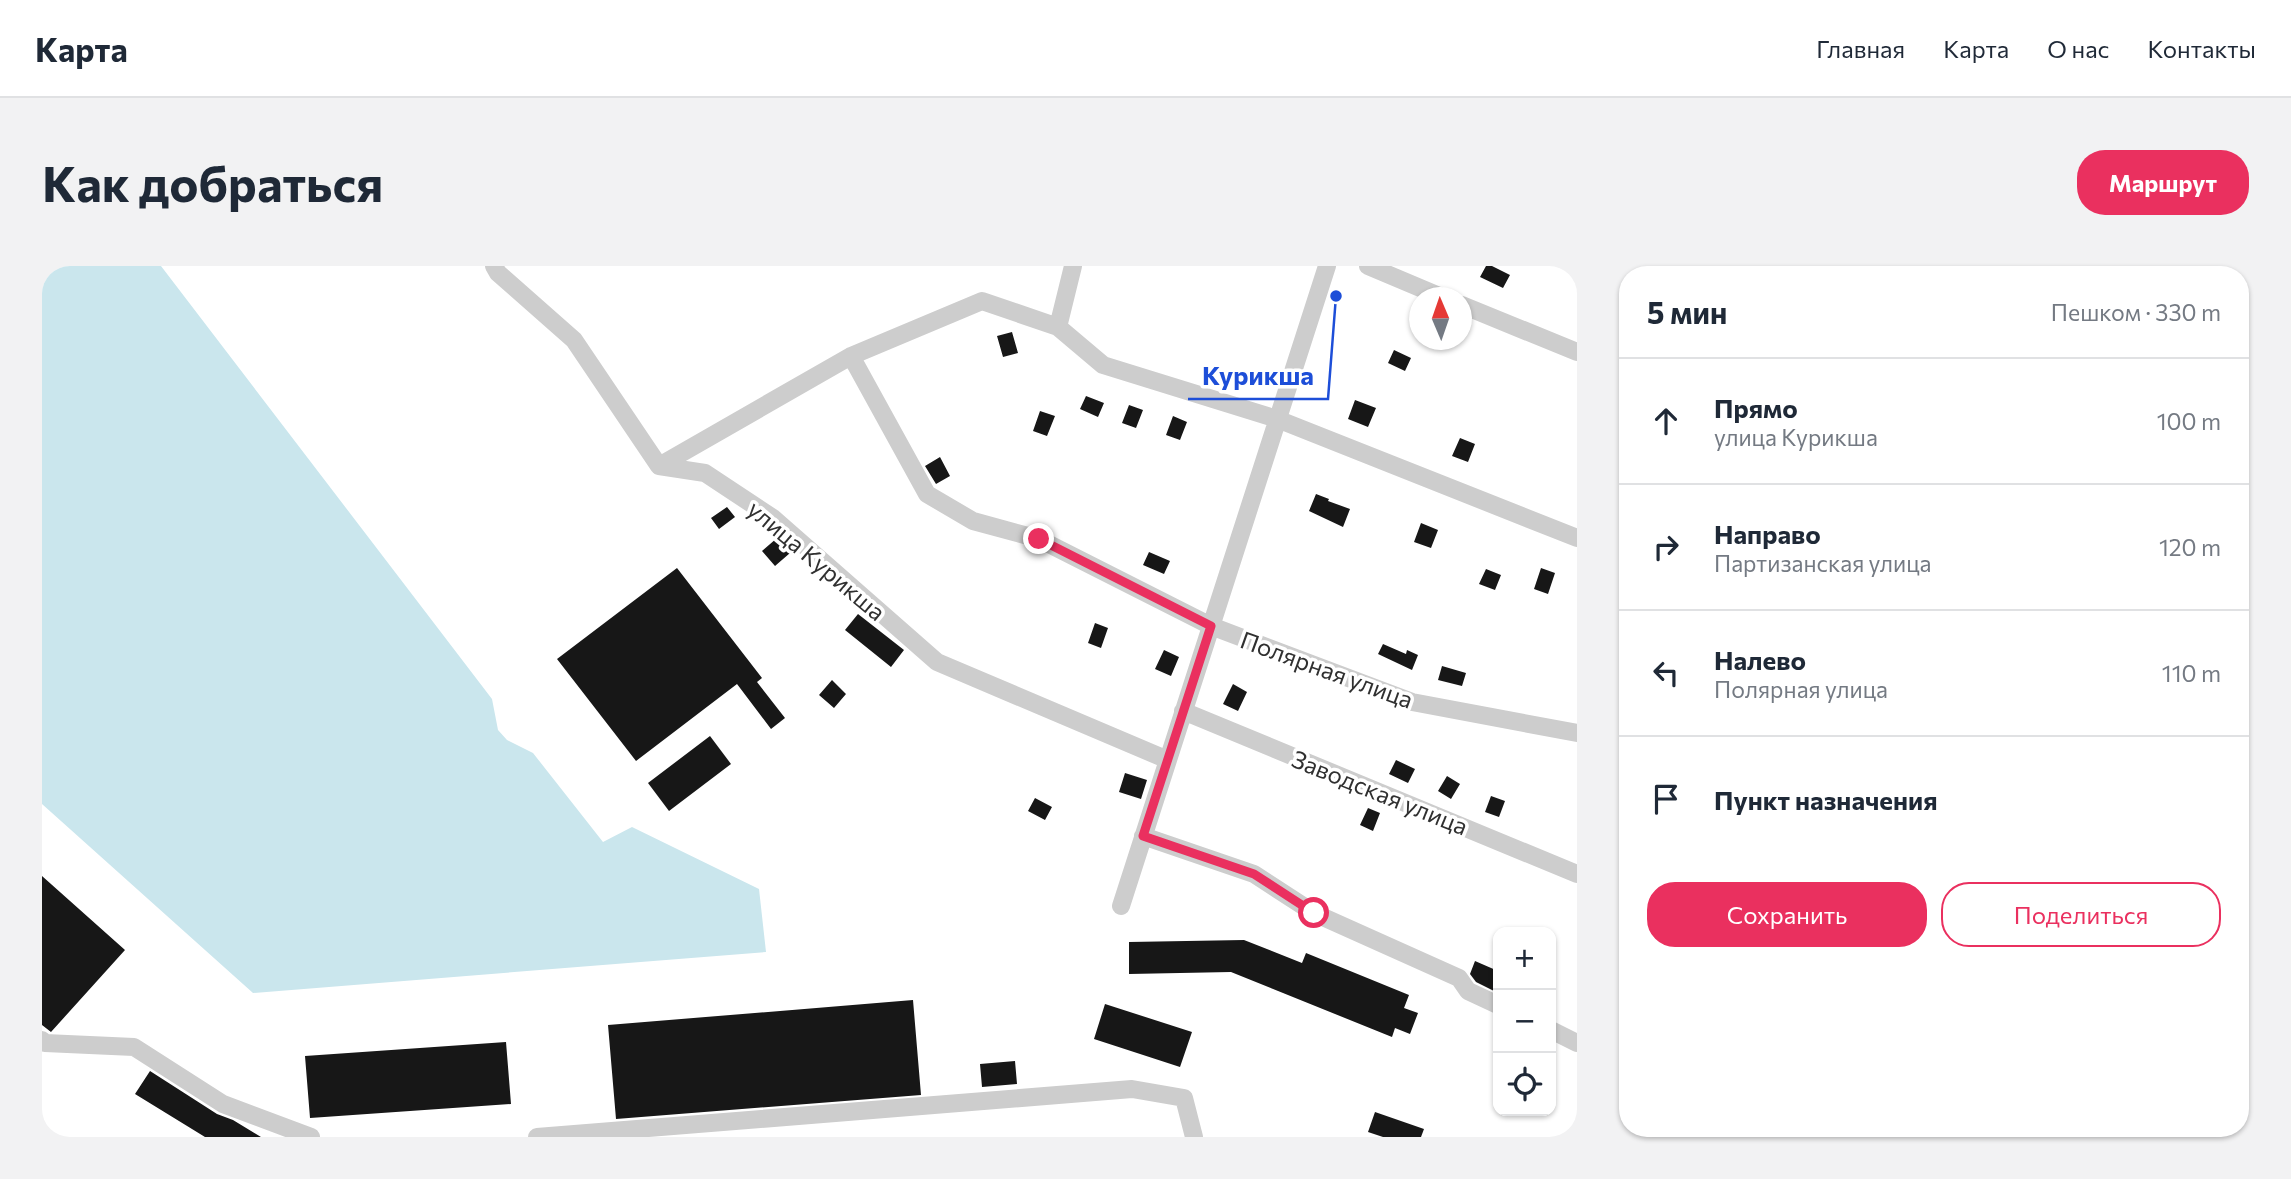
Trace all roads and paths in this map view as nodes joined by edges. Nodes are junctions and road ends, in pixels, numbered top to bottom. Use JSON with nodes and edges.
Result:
{"nodes":[{"id":1,"x":494,"y":266,"type":"edge"},
{"id":2,"x":1073,"y":266,"type":"edge"},
{"id":3,"x":1327,"y":266,"type":"edge"},
{"id":4,"x":1368,"y":266,"type":"edge"},
{"id":5,"x":1418,"y":287,"type":"edge"},
{"id":6,"x":1472,"y":309,"type":"edge"},
{"id":7,"x":1058,"y":327,"type":"junction"},
{"id":8,"x":1575,"y":347,"type":"edge"},
{"id":9,"x":851,"y":356,"type":"junction"},
{"id":10,"x":1277,"y":419,"type":"junction"},
{"id":11,"x":659,"y":466,"type":"junction"},
{"id":12,"x":1577,"y":538,"type":"edge"},
{"id":13,"x":1211,"y":626,"type":"junction"},
{"id":14,"x":1184,"y":711,"type":"junction"},
{"id":15,"x":1577,"y":733,"type":"edge"},
{"id":16,"x":1168,"y":761,"type":"junction"},
{"id":17,"x":1143,"y":836,"type":"junction"},
{"id":18,"x":1577,"y":874,"type":"edge"},
{"id":19,"x":1121,"y":906,"type":"dead end"},
{"id":20,"x":1493,"y":1003,"type":"edge"},
{"id":21,"x":1556,"y":1032,"type":"edge"},
{"id":22,"x":42,"y":1040,"type":"edge"},
{"id":23,"x":1577,"y":1043,"type":"edge"},
{"id":24,"x":311,"y":1137,"type":"edge"},
{"id":25,"x":537,"y":1137,"type":"edge"},
{"id":26,"x":1194,"y":1137,"type":"edge"}],
"edges":[{"from":1,"to":11,"type":"street"},
{"from":2,"to":7,"type":"street"},
{"from":3,"to":10,"type":"street"},
{"from":4,"to":5,"type":"street"},
{"from":6,"to":8,"type":"street"},
{"from":7,"to":9,"type":"street"},
{"from":7,"to":10,"type":"street"},
{"from":9,"to":11,"type":"street"},
{"from":9,"to":13,"type":"street","name":"Полярная улица"},
{"from":10,"to":12,"type":"street"},
{"from":10,"to":13,"type":"street"},
{"from":11,"to":16,"type":"street","name":"улица Курикша"},
{"from":13,"to":14,"type":"street"},
{"from":13,"to":15,"type":"street","name":"Полярная улица"},
{"from":14,"to":16,"type":"street"},
{"from":14,"to":18,"type":"street","name":"Заводская улица"},
{"from":16,"to":17,"type":"street"},
{"from":17,"to":19,"type":"street"},
{"from":17,"to":20,"type":"street"},
{"from":21,"to":23,"type":"street"},
{"from":22,"to":24,"type":"street"},
{"from":25,"to":26,"type":"street"}]}
